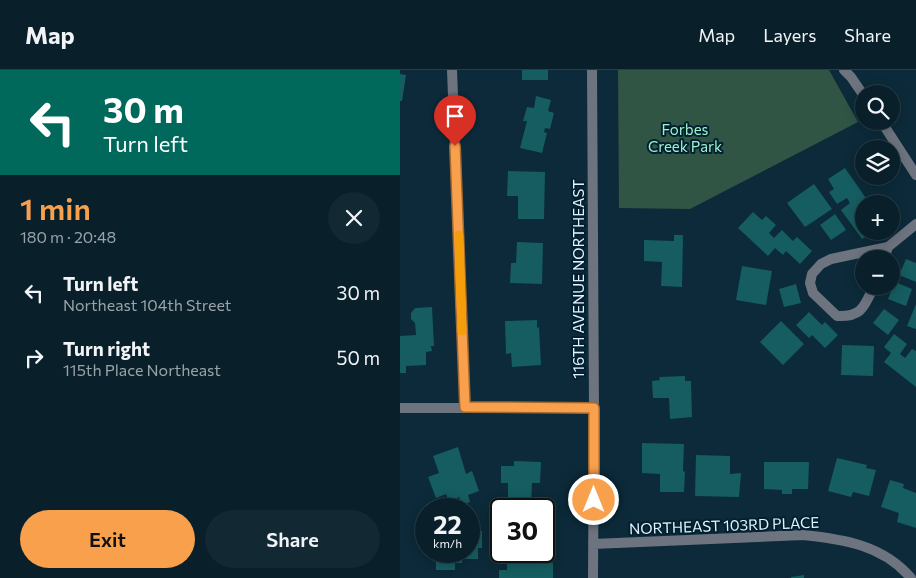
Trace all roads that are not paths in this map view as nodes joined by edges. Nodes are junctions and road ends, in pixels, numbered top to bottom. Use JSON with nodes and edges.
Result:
{"nodes":[{"id":1,"x":452,"y":70,"type":"edge"},
{"id":2,"x":592,"y":70,"type":"edge"},
{"id":3,"x":844,"y":70,"type":"edge"},
{"id":4,"x":856,"y":85,"type":"edge"},
{"id":5,"x":886,"y":130,"type":"edge"},
{"id":6,"x":916,"y":175,"type":"edge"},
{"id":7,"x":916,"y":224,"type":"edge"},
{"id":8,"x":888,"y":247,"type":"junction"},
{"id":9,"x":874,"y":250,"type":"edge"},
{"id":10,"x":887,"y":250,"type":"edge"},
{"id":11,"x":855,"y":254,"type":"edge"},
{"id":12,"x":870,"y":295,"type":"edge"},
{"id":13,"x":465,"y":407,"type":"junction"},
{"id":14,"x":400,"y":408,"type":"edge"},
{"id":15,"x":594,"y":408,"type":"junction"},
{"id":16,"x":593,"y":544,"type":"junction"},
{"id":17,"x":593,"y":578,"type":"edge"},
{"id":18,"x":911,"y":578,"type":"edge"}],
"edges":[{"from":1,"to":13,"type":"street"},
{"from":2,"to":15,"type":"street","name":"116TH AVENUE NORTHEAST"},
{"from":3,"to":4,"type":"street"},
{"from":5,"to":6,"type":"street"},
{"from":7,"to":8,"type":"street"},
{"from":8,"to":9,"type":"street"},
{"from":8,"to":10,"type":"street"},
{"from":11,"to":12,"type":"street"},
{"from":13,"to":14,"type":"street"},
{"from":13,"to":15,"type":"street"},
{"from":15,"to":16,"type":"street","name":"116TH AVENUE NORTHEAST"},
{"from":16,"to":17,"type":"street","name":"116TH AVENUE NORTHEAST"},
{"from":16,"to":18,"type":"street","name":"NORTHEAST 103RD PLACE"}]}
